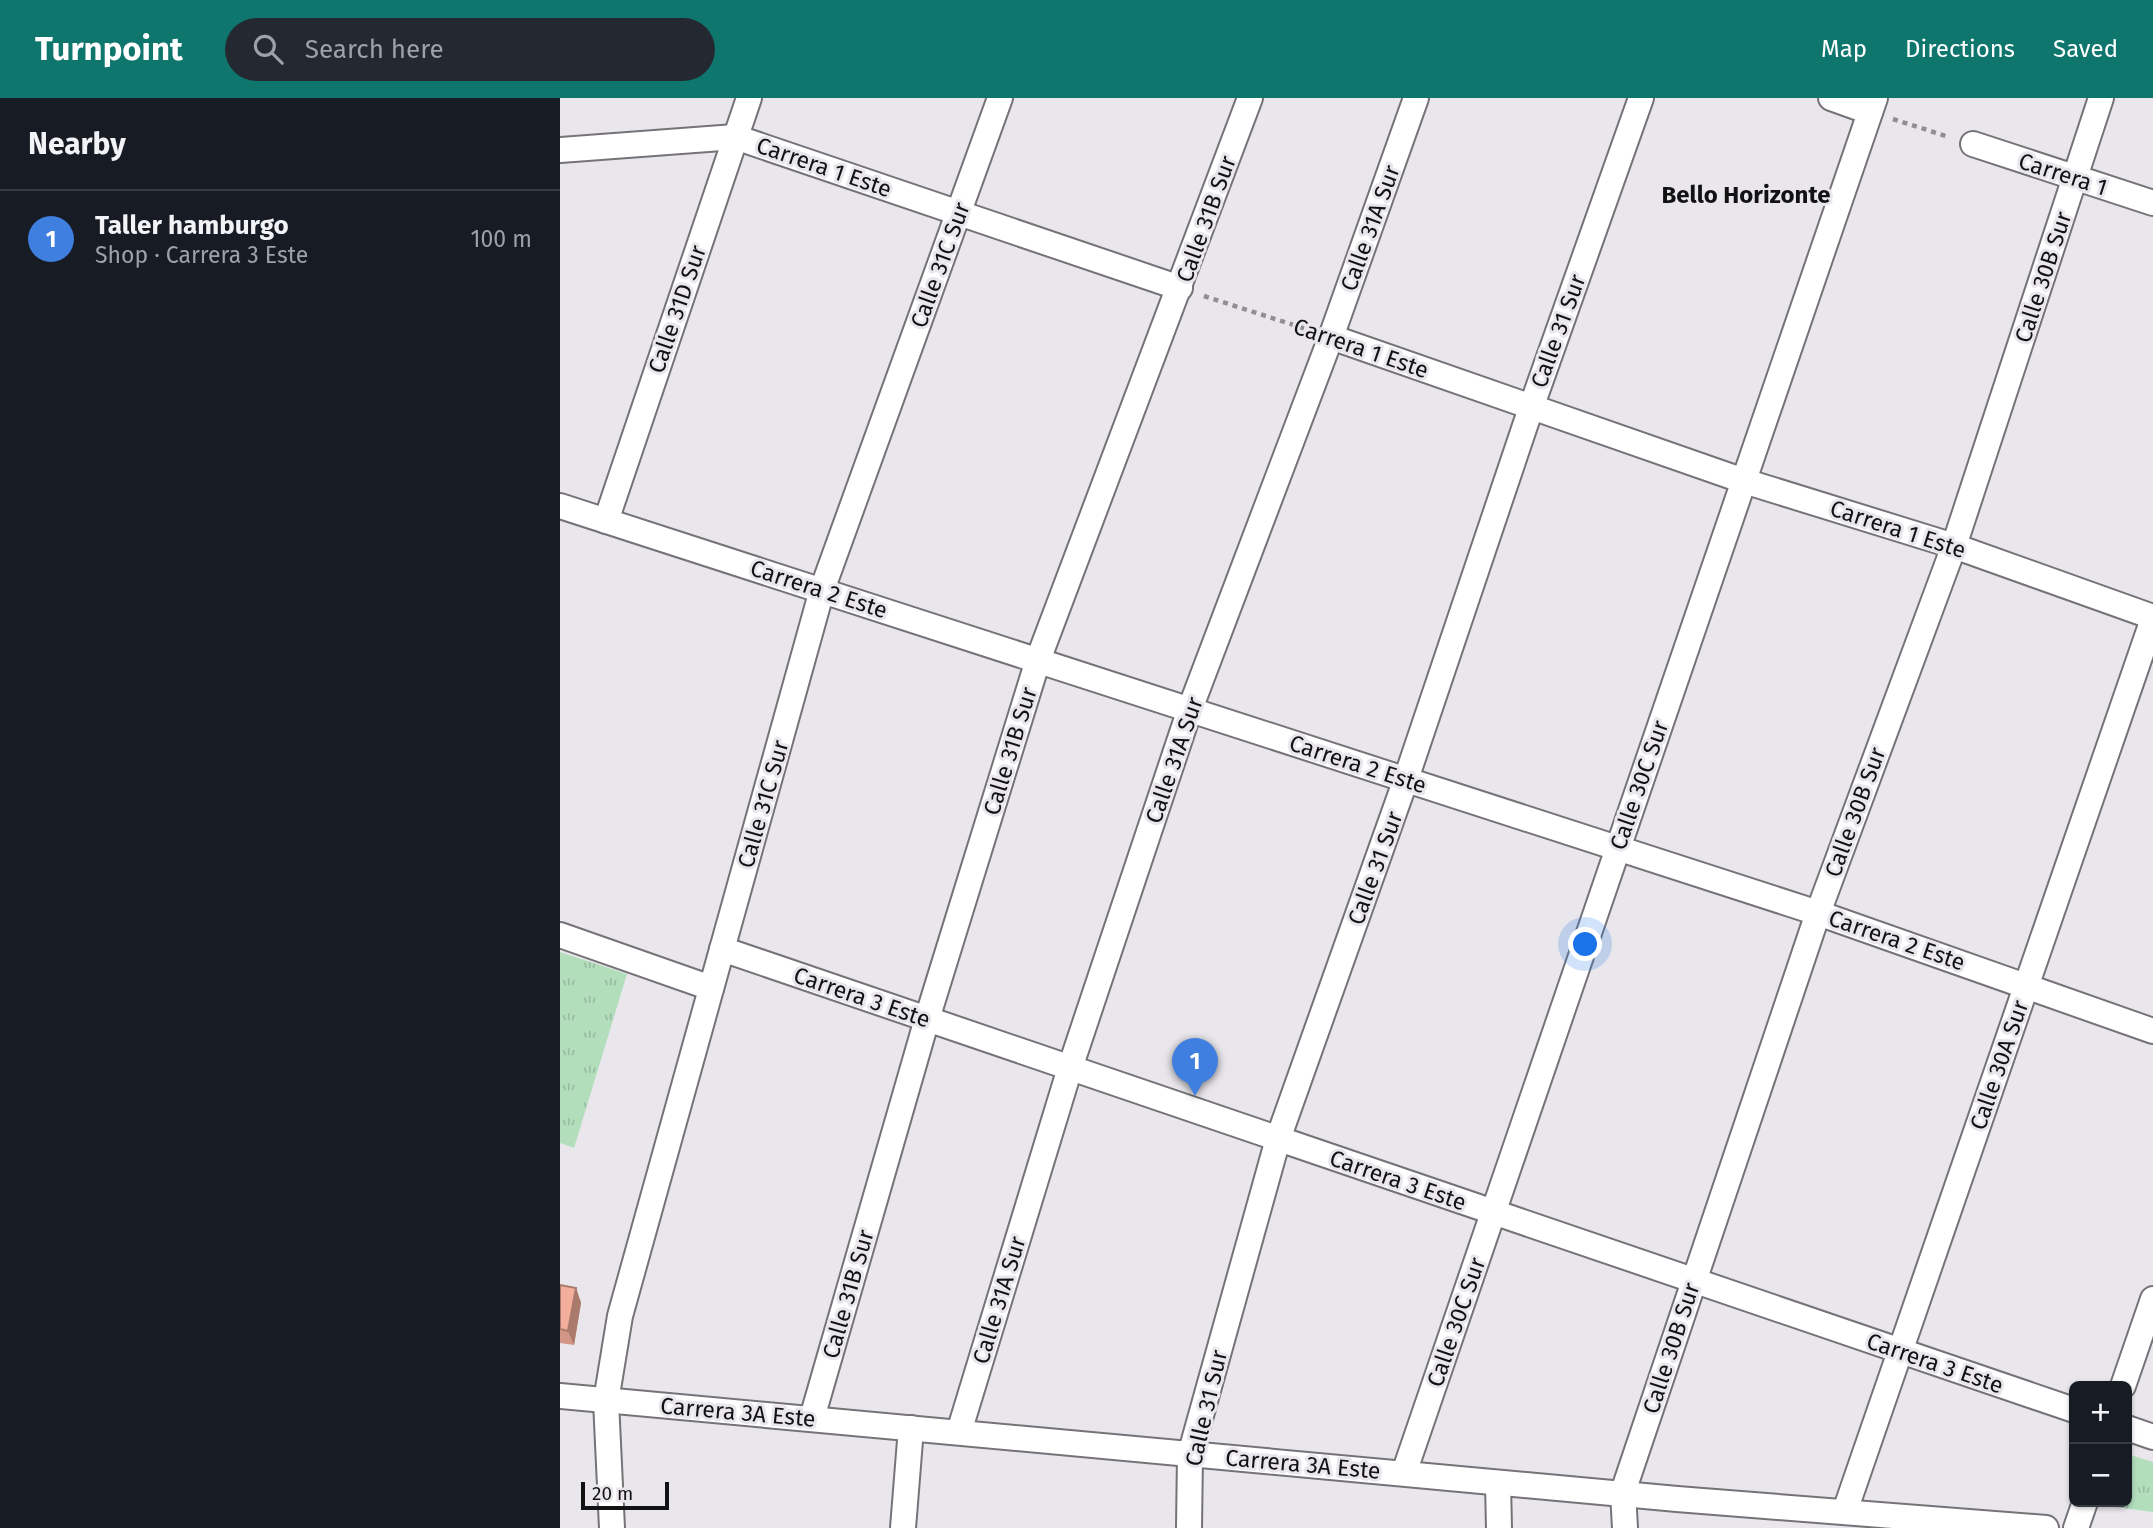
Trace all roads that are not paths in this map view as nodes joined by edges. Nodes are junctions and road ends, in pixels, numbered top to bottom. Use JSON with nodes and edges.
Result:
{"nodes":[{"id":1,"x":749,"y":98,"type":"edge"},
{"id":2,"x":1000,"y":98,"type":"edge"},
{"id":3,"x":1250,"y":98,"type":"edge"},
{"id":4,"x":1416,"y":98,"type":"edge"},
{"id":5,"x":1641,"y":98,"type":"edge"},
{"id":6,"x":1831,"y":98,"type":"edge"},
{"id":7,"x":2101,"y":98,"type":"edge"},
{"id":8,"x":1872,"y":105,"type":"edge"},
{"id":9,"x":735,"y":137,"type":"junction"},
{"id":10,"x":1973,"y":144,"type":"road end"},
{"id":11,"x":560,"y":150,"type":"edge"},
{"id":12,"x":2076,"y":178,"type":"junction"},
{"id":13,"x":2153,"y":203,"type":"edge"},
{"id":14,"x":959,"y":213,"type":"junction"},
{"id":15,"x":1180,"y":288,"type":"junction"},
{"id":16,"x":1331,"y":337,"type":"junction"},
{"id":17,"x":1531,"y":408,"type":"junction"},
{"id":18,"x":1744,"y":481,"type":"junction"},
{"id":19,"x":560,"y":506,"type":"edge"},
{"id":20,"x":606,"y":521,"type":"junction"},
{"id":21,"x":1954,"y":546,"type":"junction"},
{"id":22,"x":822,"y":590,"type":"junction"},
{"id":23,"x":2153,"y":618,"type":"edge"},
{"id":24,"x":1038,"y":660,"type":"junction"},
{"id":25,"x":1190,"y":709,"type":"junction"},
{"id":26,"x":1406,"y":779,"type":"junction"},
{"id":27,"x":1618,"y":848,"type":"junction"},
{"id":28,"x":1818,"y":913,"type":"junction"},
{"id":29,"x":560,"y":935,"type":"edge"},
{"id":30,"x":722,"y":949,"type":"junction"},
{"id":31,"x":2026,"y":986,"type":"junction"},
{"id":32,"x":711,"y":988,"type":"junction"},
{"id":33,"x":927,"y":1019,"type":"junction"},
{"id":34,"x":2153,"y":1031,"type":"edge"},
{"id":35,"x":1070,"y":1068,"type":"junction"},
{"id":36,"x":1278,"y":1139,"type":"junction"},
{"id":37,"x":1493,"y":1212,"type":"junction"},
{"id":38,"x":1693,"y":1280,"type":"junction"},
{"id":39,"x":2153,"y":1299,"type":"edge"},
{"id":40,"x":1899,"y":1351,"type":"junction"},
{"id":41,"x":2125,"y":1381,"type":"edge"},
{"id":42,"x":560,"y":1396,"type":"edge"},
{"id":43,"x":606,"y":1401,"type":"junction"},
{"id":44,"x":2069,"y":1408,"type":"edge"},
{"id":45,"x":812,"y":1418,"type":"junction"},
{"id":46,"x":911,"y":1428,"type":"junction"},
{"id":47,"x":2132,"y":1430,"type":"edge"},
{"id":48,"x":959,"y":1432,"type":"junction"},
{"id":49,"x":2153,"y":1437,"type":"edge"},
{"id":50,"x":1190,"y":1455,"type":"junction"},
{"id":51,"x":1404,"y":1473,"type":"junction"},
{"id":52,"x":1498,"y":1483,"type":"junction"},
{"id":53,"x":1623,"y":1492,"type":"junction"},
{"id":54,"x":2083,"y":1507,"type":"edge"},
{"id":55,"x":1845,"y":1511,"type":"junction"},
{"id":56,"x":611,"y":1528,"type":"edge"},
{"id":57,"x":903,"y":1528,"type":"edge"},
{"id":58,"x":1189,"y":1528,"type":"edge"},
{"id":59,"x":1499,"y":1528,"type":"edge"},
{"id":60,"x":1625,"y":1528,"type":"edge"},
{"id":61,"x":2046,"y":1528,"type":"edge"},
{"id":62,"x":2076,"y":1528,"type":"edge"}],
"edges":[{"from":1,"to":9,"type":"street","name":"Calle 31D Sur"},
{"from":2,"to":14,"type":"street","name":"Calle 31C Sur"},
{"from":3,"to":15,"type":"street","name":"Calle 31B Sur"},
{"from":4,"to":16,"type":"street","name":"Calle 31A Sur"},
{"from":5,"to":17,"type":"street","name":"Calle 31 Sur"},
{"from":6,"to":8,"type":"street"},
{"from":7,"to":12,"type":"street","name":"Calle 30B Sur"},
{"from":8,"to":18,"type":"street","name":"Calle 30C Sur"},
{"from":9,"to":11,"type":"street","name":"Carrera 1 Este"},
{"from":9,"to":14,"type":"street","name":"Carrera 1 Este"},
{"from":9,"to":20,"type":"street","name":"Calle 31D Sur"},
{"from":10,"to":12,"type":"street","name":"Carrera 1"},
{"from":12,"to":13,"type":"street","name":"Carrera 1"},
{"from":12,"to":21,"type":"street","name":"Calle 30B Sur"},
{"from":14,"to":15,"type":"street","name":"Carrera 1 Este"},
{"from":14,"to":22,"type":"street","name":"Calle 31C Sur"},
{"from":15,"to":24,"type":"street","name":"Calle 31B Sur"},
{"from":16,"to":17,"type":"street","name":"Carrera 1 Este"},
{"from":16,"to":25,"type":"street","name":"Calle 31A Sur"},
{"from":17,"to":18,"type":"street","name":"Carrera 1 Este"},
{"from":17,"to":26,"type":"street","name":"Calle 31 Sur"},
{"from":18,"to":21,"type":"street","name":"Carrera 1 Este"},
{"from":18,"to":27,"type":"street","name":"Calle 30C Sur"},
{"from":19,"to":20,"type":"street","name":"Carrera 2 Este"},
{"from":20,"to":22,"type":"street","name":"Carrera 2 Este"},
{"from":21,"to":23,"type":"street","name":"Carrera 1 Este"},
{"from":21,"to":28,"type":"street","name":"Calle 30B Sur"},
{"from":22,"to":24,"type":"street","name":"Carrera 2 Este"},
{"from":22,"to":30,"type":"street","name":"Calle 31C Sur"},
{"from":23,"to":31,"type":"street","name":"Calle 30A Sur"},
{"from":24,"to":25,"type":"street","name":"Carrera 2 Este"},
{"from":24,"to":33,"type":"street","name":"Calle 31B Sur"},
{"from":25,"to":26,"type":"street","name":"Carrera 2 Este"},
{"from":25,"to":35,"type":"street","name":"Calle 31A Sur"},
{"from":26,"to":27,"type":"street","name":"Carrera 2 Este"},
{"from":26,"to":36,"type":"street","name":"Calle 31 Sur"},
{"from":27,"to":28,"type":"street","name":"Carrera 2 Este"},
{"from":27,"to":37,"type":"street","name":"Calle 30C Sur"},
{"from":28,"to":31,"type":"street","name":"Carrera 2 Este"},
{"from":28,"to":38,"type":"street","name":"Calle 30B Sur"},
{"from":29,"to":32,"type":"street"},
{"from":30,"to":32,"type":"street","name":"Calle 31C Sur"},
{"from":30,"to":33,"type":"street","name":"Carrera 3 Este"},
{"from":31,"to":34,"type":"street","name":"Carrera 2 Este"},
{"from":31,"to":40,"type":"street","name":"Calle 30A Sur"},
{"from":32,"to":43,"type":"street","name":"Calle 31C Sur"},
{"from":33,"to":35,"type":"street","name":"Carrera 3 Este"},
{"from":33,"to":45,"type":"street","name":"Calle 31B Sur"},
{"from":35,"to":36,"type":"street","name":"Carrera 3 Este"},
{"from":35,"to":48,"type":"street","name":"Calle 31A Sur"},
{"from":36,"to":37,"type":"street","name":"Carrera 3 Este"},
{"from":36,"to":50,"type":"street","name":"Calle 31 Sur"},
{"from":37,"to":38,"type":"street","name":"Carrera 3 Este"},
{"from":37,"to":51,"type":"street","name":"Calle 30C Sur"},
{"from":38,"to":40,"type":"street","name":"Carrera 3 Este"},
{"from":38,"to":53,"type":"street","name":"Calle 30B Sur"},
{"from":39,"to":41,"type":"street"},
{"from":40,"to":44,"type":"street","name":"Carrera 3 Este"},
{"from":40,"to":55,"type":"street","name":"Calle 30A Sur"},
{"from":42,"to":43,"type":"street","name":"Carrera 3A Este"},
{"from":43,"to":45,"type":"street","name":"Carrera 3A Este"},
{"from":43,"to":56,"type":"street","name":"Calle 31C Sur"},
{"from":45,"to":46,"type":"street","name":"Carrera 3A Este"},
{"from":46,"to":48,"type":"street","name":"Carrera 3A Este"},
{"from":46,"to":57,"type":"street"},
{"from":47,"to":49,"type":"street"},
{"from":48,"to":50,"type":"street","name":"Carrera 3A Este"},
{"from":50,"to":51,"type":"street","name":"Carrera 3A Este"},
{"from":50,"to":58,"type":"street","name":"Calle 31 Sur"},
{"from":51,"to":52,"type":"street","name":"Carrera 3A Este"},
{"from":52,"to":53,"type":"street","name":"Carrera 3A Este"},
{"from":52,"to":59,"type":"street"},
{"from":53,"to":55,"type":"street","name":"Carrera 3A Este"},
{"from":53,"to":60,"type":"street","name":"Calle 30B Sur"},
{"from":54,"to":62,"type":"street"},
{"from":55,"to":61,"type":"street","name":"Carrera 3A Este"}]}
